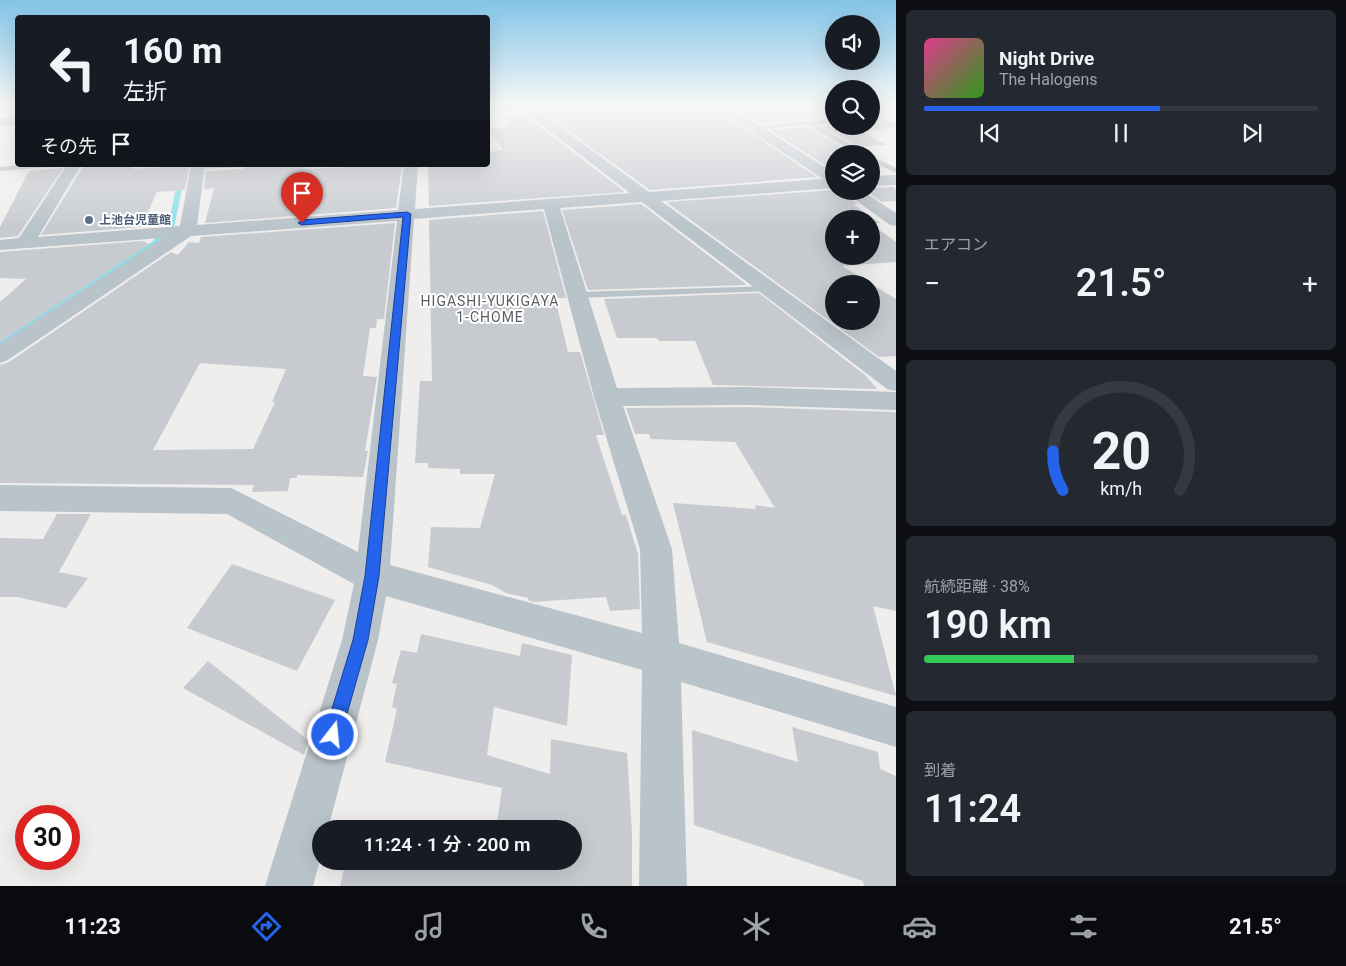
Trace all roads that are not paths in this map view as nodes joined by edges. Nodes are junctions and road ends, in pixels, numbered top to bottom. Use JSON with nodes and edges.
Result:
{"nodes":[{"id":1,"x":578,"y":146,"type":"edge"},
{"id":2,"x":782,"y":146,"type":"edge"},
{"id":3,"x":880,"y":163,"type":"edge"},
{"id":4,"x":26,"y":167,"type":"edge"},
{"id":5,"x":73,"y":167,"type":"edge"},
{"id":6,"x":198,"y":167,"type":"edge"},
{"id":7,"x":411,"y":167,"type":"edge"},
{"id":8,"x":0,"y":169,"type":"edge"},
{"id":9,"x":896,"y":171,"type":"edge"},
{"id":10,"x":825,"y":175,"type":"edge"},
{"id":11,"x":896,"y":180,"type":"edge"},
{"id":12,"x":880,"y":181,"type":"edge"},
{"id":13,"x":825,"y":182,"type":"edge"},
{"id":14,"x":645,"y":196,"type":"junction"},
{"id":15,"x":864,"y":200,"type":"edge"},
{"id":16,"x":550,"y":203,"type":"junction"},
{"id":17,"x":407,"y":214,"type":"junction"},
{"id":18,"x":896,"y":221,"type":"edge"},
{"id":19,"x":188,"y":230,"type":"junction"},
{"id":20,"x":24,"y":243,"type":"junction"},
{"id":21,"x":0,"y":245,"type":"edge"},
{"id":22,"x":770,"y":289,"type":"junction"},
{"id":23,"x":577,"y":295,"type":"junction"},
{"id":24,"x":0,"y":355,"type":"edge"},
{"id":25,"x":896,"y":383,"type":"edge"},
{"id":26,"x":607,"y":397,"type":"junction"},
{"id":27,"x":896,"y":401,"type":"edge"},
{"id":28,"x":0,"y":498,"type":"edge"},
{"id":29,"x":372,"y":576,"type":"junction"},
{"id":30,"x":660,"y":657,"type":"junction"},
{"id":31,"x":896,"y":727,"type":"edge"},
{"id":32,"x":289,"y":886,"type":"edge"},
{"id":33,"x":663,"y":886,"type":"edge"}],
"edges":[{"from":1,"to":14,"type":"street"},
{"from":2,"to":10,"type":"street"},
{"from":3,"to":9,"type":"lane"},
{"from":4,"to":8,"type":"lane"},
{"from":5,"to":20,"type":"street"},
{"from":6,"to":19,"type":"street"},
{"from":7,"to":17,"type":"street"},
{"from":11,"to":12,"type":"street"},
{"from":13,"to":14,"type":"street"},
{"from":14,"to":16,"type":"street"},
{"from":14,"to":22,"type":"street"},
{"from":15,"to":18,"type":"street"},
{"from":16,"to":17,"type":"street"},
{"from":16,"to":23,"type":"street"},
{"from":17,"to":19,"type":"street"},
{"from":17,"to":29,"type":"street"},
{"from":19,"to":20,"type":"street"},
{"from":19,"to":24,"type":"street"},
{"from":20,"to":21,"type":"street"},
{"from":22,"to":23,"type":"lane"},
{"from":22,"to":25,"type":"street"},
{"from":23,"to":26,"type":"street"},
{"from":26,"to":27,"type":"street"},
{"from":26,"to":30,"type":"street"},
{"from":28,"to":29,"type":"street"},
{"from":29,"to":30,"type":"street"},
{"from":29,"to":32,"type":"street"},
{"from":30,"to":31,"type":"street"},
{"from":30,"to":33,"type":"street"}]}
